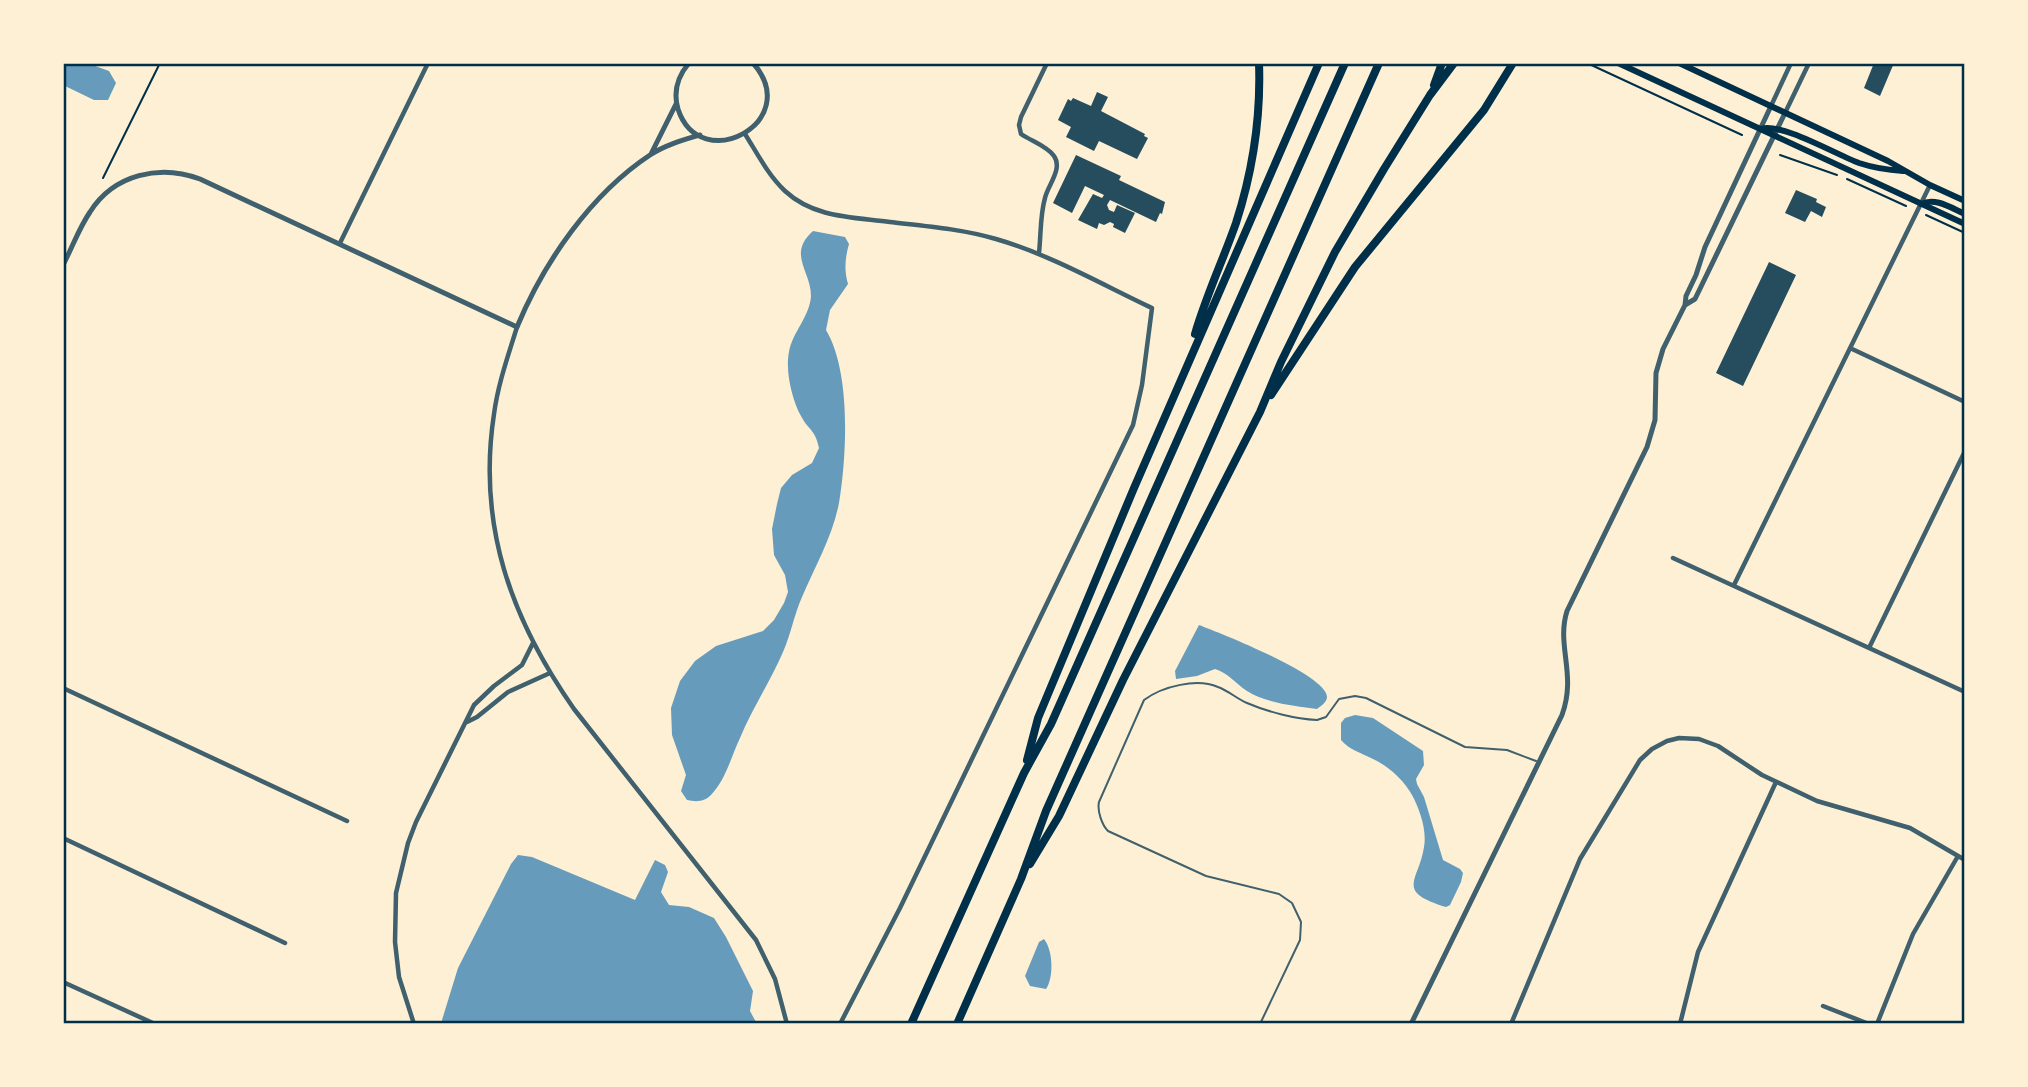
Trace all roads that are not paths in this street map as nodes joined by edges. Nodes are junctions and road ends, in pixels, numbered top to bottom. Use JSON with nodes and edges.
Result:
{"nodes":[{"id":1,"x":428,"y":63,"type":"edge"},
{"id":2,"x":689,"y":63,"type":"edge"},
{"id":3,"x":753,"y":63,"type":"edge"},
{"id":4,"x":1047,"y":63,"type":"edge"},
{"id":5,"x":1259,"y":63,"type":"edge"},
{"id":6,"x":1319,"y":63,"type":"edge"},
{"id":7,"x":1345,"y":63,"type":"edge"},
{"id":8,"x":1379,"y":63,"type":"edge"},
{"id":9,"x":1442,"y":63,"type":"edge"},
{"id":10,"x":1454,"y":63,"type":"edge"},
{"id":11,"x":1513,"y":63,"type":"edge"},
{"id":12,"x":1618,"y":63,"type":"edge"},
{"id":13,"x":1679,"y":63,"type":"edge"},
{"id":14,"x":1791,"y":63,"type":"edge"},
{"id":15,"x":1808,"y":63,"type":"edge"},
{"id":16,"x":760,"y":66,"type":"edge"},
{"id":17,"x":1430,"y":95,"type":"junction"},
{"id":18,"x":676,"y":102,"type":"junction"},
{"id":19,"x":1771,"y":106,"type":"junction"},
{"id":20,"x":1785,"y":113,"type":"junction"},
{"id":21,"x":1761,"y":129,"type":"junction"},
{"id":22,"x":1775,"y":132,"type":"junction"},
{"id":23,"x":745,"y":134,"type":"junction"},
{"id":24,"x":700,"y":135,"type":"junction"},
{"id":25,"x":651,"y":154,"type":"junction"},
{"id":26,"x":1905,"y":171,"type":"junction"},
{"id":27,"x":1930,"y":185,"type":"junction"},
{"id":28,"x":1965,"y":201,"type":"edge"},
{"id":29,"x":1921,"y":204,"type":"junction"},
{"id":30,"x":1965,"y":214,"type":"edge"},
{"id":31,"x":1965,"y":224,"type":"edge"},
{"id":32,"x":340,"y":243,"type":"junction"},
{"id":33,"x":1039,"y":253,"type":"junction"},
{"id":34,"x":63,"y":265,"type":"edge"},
{"id":35,"x":1685,"y":305,"type":"junction"},
{"id":36,"x":517,"y":327,"type":"junction"},
{"id":37,"x":1850,"y":348,"type":"junction"},
{"id":38,"x":1186,"y":364,"type":"junction"},
{"id":39,"x":1965,"y":402,"type":"edge"},
{"id":40,"x":1259,"y":412,"type":"junction"},
{"id":41,"x":1965,"y":451,"type":"edge"},
{"id":42,"x":1674,"y":558,"type":"dead end"},
{"id":43,"x":1734,"y":585,"type":"junction"},
{"id":44,"x":533,"y":642,"type":"junction"},
{"id":45,"x":1869,"y":648,"type":"junction"},
{"id":46,"x":550,"y":673,"type":"junction"},
{"id":47,"x":63,"y":688,"type":"edge"},
{"id":48,"x":1965,"y":692,"type":"edge"},
{"id":49,"x":466,"y":722,"type":"junction"},
{"id":50,"x":1539,"y":763,"type":"junction"},
{"id":51,"x":1024,"y":773,"type":"junction"},
{"id":52,"x":1776,"y":782,"type":"junction"},
{"id":53,"x":347,"y":821,"type":"dead end"},
{"id":54,"x":63,"y":838,"type":"edge"},
{"id":55,"x":1958,"y":856,"type":"junction"},
{"id":56,"x":1965,"y":860,"type":"edge"},
{"id":57,"x":1021,"y":879,"type":"junction"},
{"id":58,"x":285,"y":943,"type":"dead end"},
{"id":59,"x":63,"y":982,"type":"edge"},
{"id":60,"x":1823,"y":1006,"type":"dead end"},
{"id":61,"x":155,"y":1024,"type":"edge"},
{"id":62,"x":414,"y":1024,"type":"edge"},
{"id":63,"x":787,"y":1024,"type":"edge"},
{"id":64,"x":840,"y":1024,"type":"edge"},
{"id":65,"x":911,"y":1024,"type":"edge"},
{"id":66,"x":957,"y":1024,"type":"edge"},
{"id":67,"x":1260,"y":1024,"type":"edge"},
{"id":68,"x":1411,"y":1024,"type":"edge"},
{"id":69,"x":1511,"y":1024,"type":"edge"},
{"id":70,"x":1680,"y":1024,"type":"edge"},
{"id":71,"x":1869,"y":1024,"type":"edge"},
{"id":72,"x":1877,"y":1024,"type":"edge"}],
"edges":[{"from":1,"to":32,"type":"street"},
{"from":2,"to":18,"type":"street"},
{"from":3,"to":16,"type":"street"},
{"from":4,"to":33,"type":"street"},
{"from":5,"to":38,"type":"highway"},
{"from":6,"to":38,"type":"highway"},
{"from":7,"to":51,"type":"highway"},
{"from":8,"to":57,"type":"highway"},
{"from":9,"to":17,"type":"highway"},
{"from":10,"to":17,"type":"highway"},
{"from":11,"to":40,"type":"highway"},
{"from":12,"to":21,"type":"main road"},
{"from":13,"to":19,"type":"main road"},
{"from":14,"to":19,"type":"street"},
{"from":15,"to":20,"type":"street"},
{"from":16,"to":23,"type":"street"},
{"from":17,"to":40,"type":"highway"},
{"from":18,"to":24,"type":"street"},
{"from":18,"to":25,"type":"street"},
{"from":19,"to":20,"type":"main road"},
{"from":19,"to":21,"type":"street"},
{"from":20,"to":22,"type":"street"},
{"from":20,"to":26,"type":"main road"},
{"from":21,"to":22,"type":"main road"},
{"from":21,"to":35,"type":"street"},
{"from":22,"to":26,"type":"main road"},
{"from":22,"to":29,"type":"main road"},
{"from":22,"to":35,"type":"street"},
{"from":23,"to":24,"type":"street"},
{"from":23,"to":33,"type":"street"},
{"from":24,"to":25,"type":"street"},
{"from":25,"to":36,"type":"street"},
{"from":26,"to":27,"type":"main road"},
{"from":27,"to":28,"type":"main road"},
{"from":27,"to":29,"type":"street"},
{"from":29,"to":30,"type":"main road"},
{"from":29,"to":31,"type":"main road"},
{"from":29,"to":37,"type":"street"},
{"from":32,"to":34,"type":"street"},
{"from":32,"to":36,"type":"street"},
{"from":33,"to":64,"type":"street"},
{"from":35,"to":50,"type":"street"},
{"from":36,"to":44,"type":"street"},
{"from":37,"to":39,"type":"street"},
{"from":37,"to":43,"type":"street"},
{"from":38,"to":51,"type":"highway"},
{"from":40,"to":57,"type":"highway"},
{"from":41,"to":45,"type":"street"},
{"from":42,"to":43,"type":"street"},
{"from":43,"to":45,"type":"street"},
{"from":44,"to":46,"type":"street"},
{"from":44,"to":49,"type":"street"},
{"from":45,"to":48,"type":"street"},
{"from":46,"to":49,"type":"street"},
{"from":46,"to":63,"type":"street"},
{"from":47,"to":53,"type":"street"},
{"from":49,"to":62,"type":"street"},
{"from":50,"to":67,"type":"lane"},
{"from":50,"to":68,"type":"street"},
{"from":51,"to":65,"type":"highway"},
{"from":52,"to":55,"type":"street"},
{"from":52,"to":69,"type":"street"},
{"from":52,"to":70,"type":"street"},
{"from":54,"to":58,"type":"street"},
{"from":55,"to":56,"type":"street"},
{"from":55,"to":72,"type":"street"},
{"from":57,"to":66,"type":"highway"},
{"from":59,"to":61,"type":"street"},
{"from":60,"to":71,"type":"street"}]}
